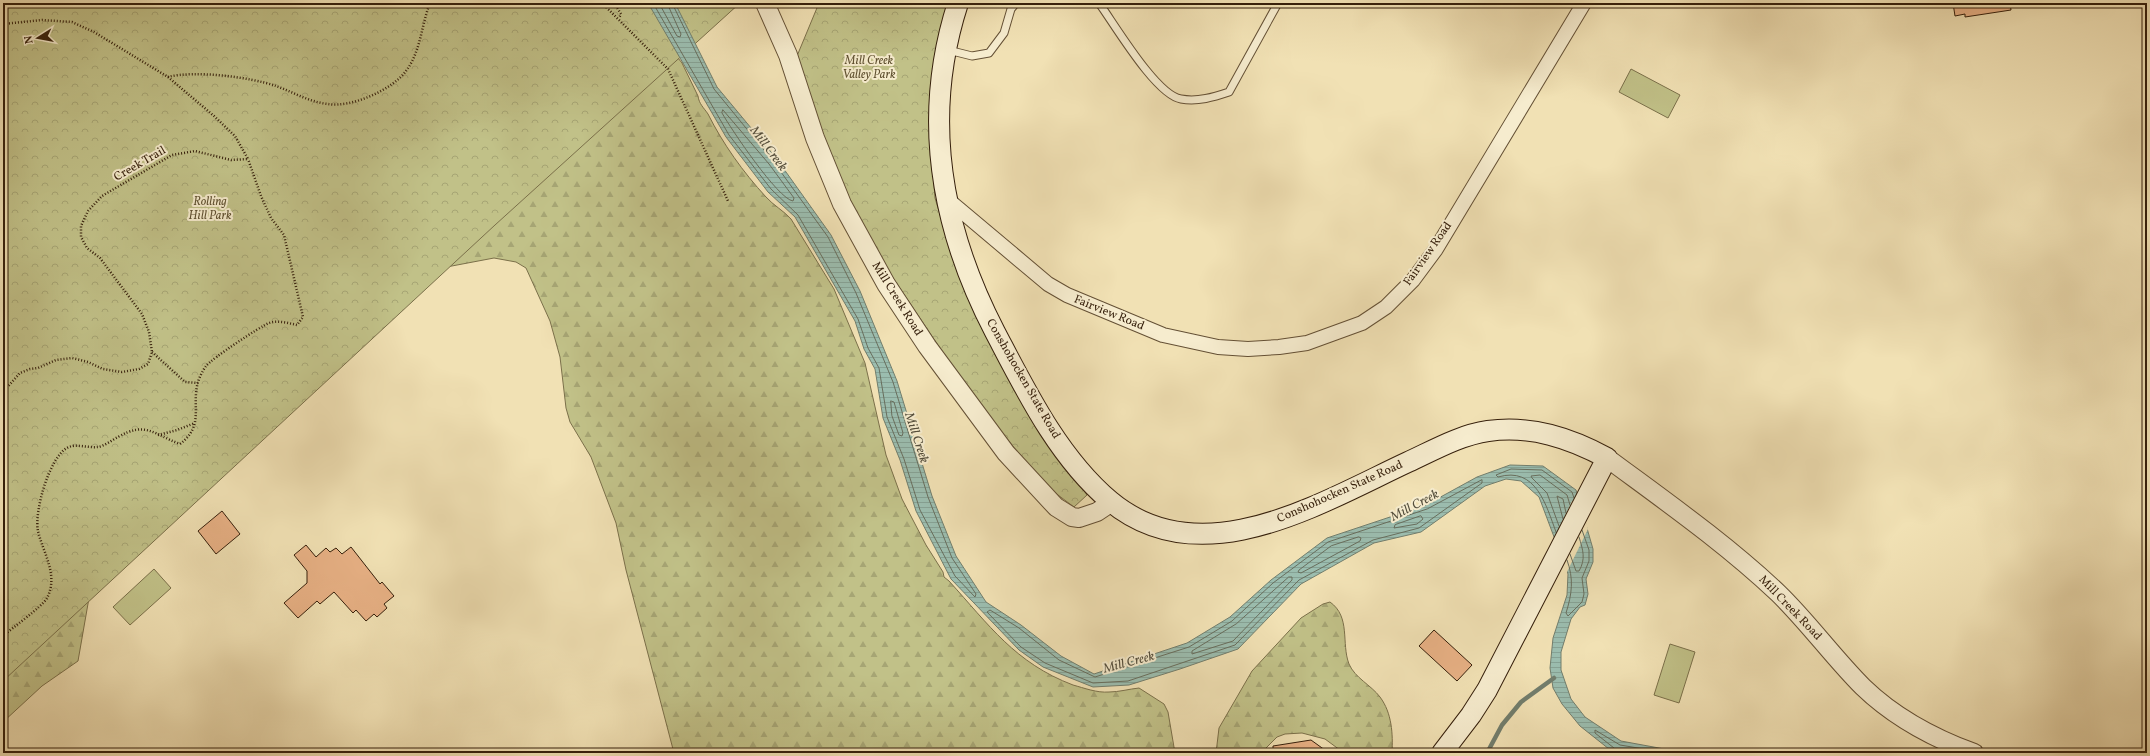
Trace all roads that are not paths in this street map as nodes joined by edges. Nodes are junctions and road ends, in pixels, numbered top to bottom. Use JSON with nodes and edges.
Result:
{"nodes":[{"id":1,"x":765,"y":3,"type":"edge"},
{"id":2,"x":958,"y":3,"type":"edge"},
{"id":3,"x":1016,"y":3,"type":"edge"},
{"id":4,"x":1100,"y":3,"type":"edge"},
{"id":5,"x":1278,"y":3,"type":"edge"},
{"id":6,"x":1584,"y":3,"type":"edge"},
{"id":7,"x":946,"y":50,"type":"junction"},
{"id":8,"x":947,"y":199,"type":"junction"},
{"id":9,"x":1607,"y":458,"type":"junction"},
{"id":10,"x":1112,"y":502,"type":"junction"},
{"id":11,"x":1442,"y":753,"type":"edge"},
{"id":12,"x":1974,"y":753,"type":"edge"}],
"edges":[{"from":1,"to":10,"type":"street","name":"Mill Creek Road"},
{"from":2,"to":7,"type":"main road","name":"Conshohocken State Road"},
{"from":3,"to":7,"type":"lane"},
{"from":4,"to":5,"type":"lane"},
{"from":6,"to":8,"type":"street","name":"Fairview Road"},
{"from":7,"to":8,"type":"main road","name":"Conshohocken State Road"},
{"from":8,"to":10,"type":"main road","name":"Conshohocken State Road"},
{"from":9,"to":10,"type":"main road","name":"Conshohocken State Road"},
{"from":9,"to":11,"type":"main road"},
{"from":9,"to":12,"type":"street","name":"Mill Creek Road"}]}
